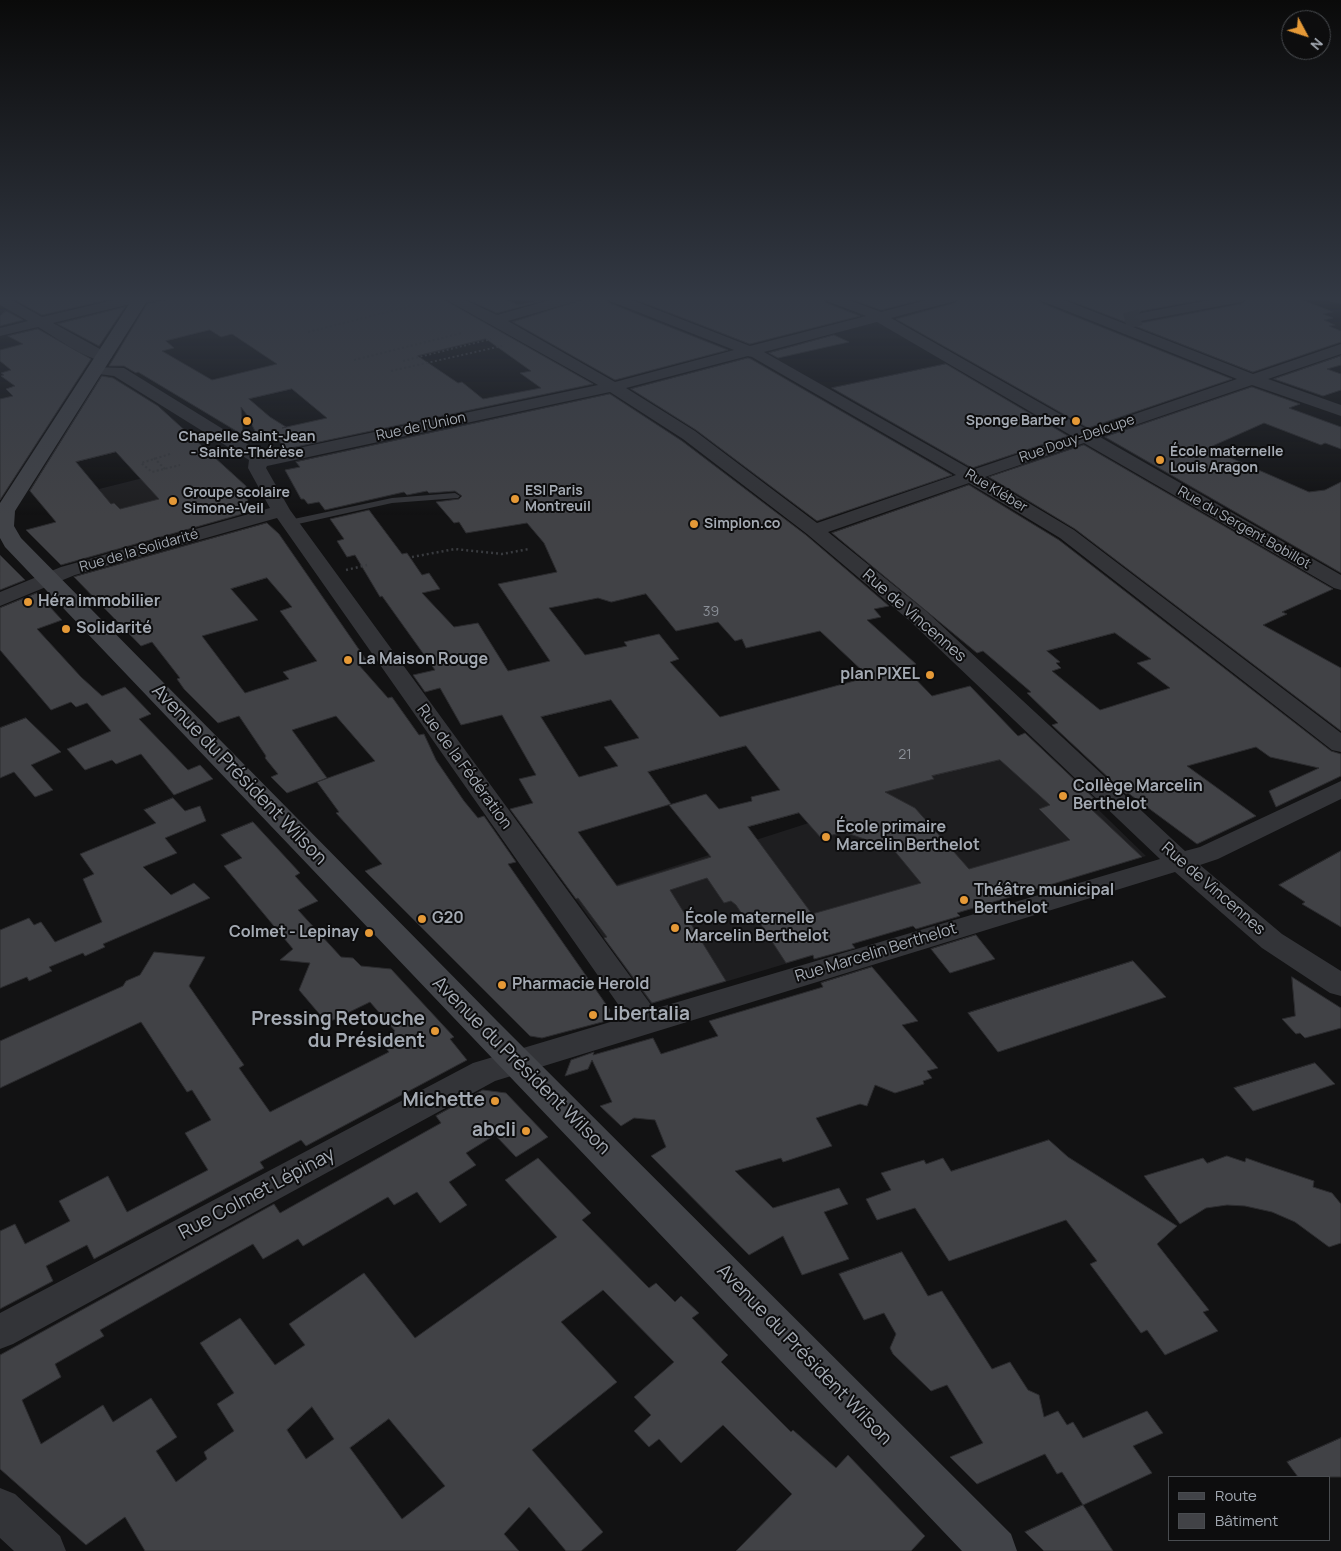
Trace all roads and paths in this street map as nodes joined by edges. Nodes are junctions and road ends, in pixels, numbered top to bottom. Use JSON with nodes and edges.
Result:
{"nodes":[{"id":1,"x":96,"y":370,"type":"edge"},
{"id":2,"x":117,"y":370,"type":"edge"},
{"id":3,"x":584,"y":370,"type":"edge"},
{"id":4,"x":676,"y":370,"type":"edge"},
{"id":5,"x":784,"y":370,"type":"edge"},
{"id":6,"x":972,"y":370,"type":"edge"},
{"id":7,"x":1231,"y":370,"type":"edge"},
{"id":8,"x":1277,"y":370,"type":"edge"},
{"id":9,"x":1251,"y":379,"type":"junction"},
{"id":10,"x":613,"y":387,"type":"junction"},
{"id":11,"x":1341,"y":411,"type":"edge"},
{"id":12,"x":1086,"y":436,"type":"junction"},
{"id":13,"x":170,"y":454,"type":"dead end"},
{"id":14,"x":154,"y":458,"type":"junction"},
{"id":15,"x":259,"y":462,"type":"junction"},
{"id":16,"x":180,"y":465,"type":"dead end"},
{"id":17,"x":165,"y":469,"type":"junction"},
{"id":18,"x":970,"y":476,"type":"junction"},
{"id":19,"x":454,"y":496,"type":"dead end"},
{"id":20,"x":3,"y":515,"type":"edge"},
{"id":21,"x":285,"y":517,"type":"junction"},
{"id":22,"x":814,"y":530,"type":"junction"},
{"id":23,"x":529,"y":549,"type":"dead end"},
{"id":24,"x":412,"y":557,"type":"dead end"},
{"id":25,"x":50,"y":579,"type":"junction"},
{"id":26,"x":1341,"y":584,"type":"edge"},
{"id":27,"x":0,"y":600,"type":"edge"},
{"id":28,"x":1341,"y":745,"type":"edge"},
{"id":29,"x":1341,"y":790,"type":"edge"},
{"id":30,"x":1180,"y":862,"type":"junction"},
{"id":31,"x":1341,"y":985,"type":"edge"},
{"id":32,"x":647,"y":1022,"type":"junction"},
{"id":33,"x":517,"y":1062,"type":"junction"},
{"id":34,"x":0,"y":1332,"type":"edge"},
{"id":35,"x":0,"y":1510,"type":"edge"},
{"id":36,"x":45,"y":1551,"type":"edge"},
{"id":37,"x":994,"y":1551,"type":"edge"}],
"edges":[{"from":1,"to":20,"type":"street"},
{"from":2,"to":15,"type":"street"},
{"from":3,"to":10,"type":"street","name":"Rue de Vincennes"},
{"from":4,"to":10,"type":"street","name":"Rue de l'Union"},
{"from":5,"to":18,"type":"street","name":"Rue Kléber"},
{"from":6,"to":12,"type":"street","name":"Rue du Sergent Bobillot"},
{"from":7,"to":9,"type":"street"},
{"from":8,"to":9,"type":"street","name":"Rue Douy-Delcupe"},
{"from":9,"to":11,"type":"street"},
{"from":9,"to":12,"type":"street","name":"Rue Douy-Delcupe"},
{"from":10,"to":15,"type":"street","name":"Rue de l'Union"},
{"from":10,"to":22,"type":"street","name":"Rue de Vincennes"},
{"from":12,"to":18,"type":"street","name":"Rue Douy-Delcupe"},
{"from":12,"to":26,"type":"street","name":"Rue du Sergent Bobillot"},
{"from":13,"to":14,"type":"path"},
{"from":14,"to":17,"type":"path"},
{"from":14,"to":17,"type":"path"},
{"from":15,"to":21,"type":"street","name":"Rue de la Fédération"},
{"from":16,"to":17,"type":"path"},
{"from":18,"to":22,"type":"street","name":"Rue Douy-Delcupe"},
{"from":18,"to":28,"type":"street","name":"Rue Kléber"},
{"from":19,"to":21,"type":"lane"},
{"from":20,"to":25,"type":"street","name":"Avenue du Président Wilson"},
{"from":21,"to":25,"type":"street","name":"Rue de la Solidarité"},
{"from":21,"to":32,"type":"street","name":"Rue de la Fédération"},
{"from":22,"to":30,"type":"street","name":"Rue de Vincennes"},
{"from":23,"to":24,"type":"path"},
{"from":25,"to":27,"type":"street","name":"Rue de la Solidarité"},
{"from":25,"to":33,"type":"street","name":"Avenue du Président Wilson"},
{"from":29,"to":30,"type":"street","name":"Rue Marcelin Berthelot"},
{"from":30,"to":31,"type":"street","name":"Rue de Vincennes"},
{"from":30,"to":32,"type":"street","name":"Rue Marcelin Berthelot"},
{"from":32,"to":33,"type":"street","name":"Rue Marcelin Berthelot"},
{"from":33,"to":34,"type":"street","name":"Rue Colmet Lépinay"},
{"from":33,"to":37,"type":"street","name":"Avenue du Président Wilson"},
{"from":35,"to":36,"type":"street"}]}
